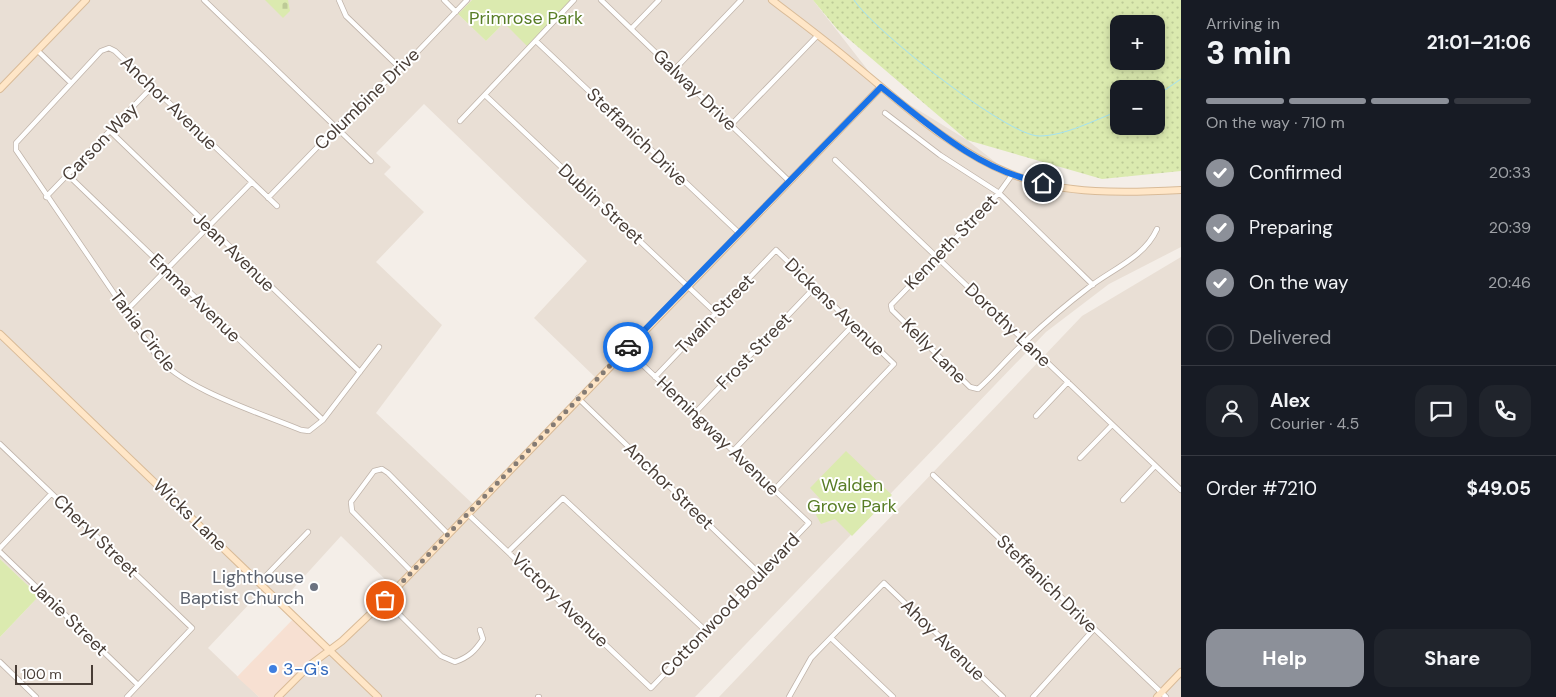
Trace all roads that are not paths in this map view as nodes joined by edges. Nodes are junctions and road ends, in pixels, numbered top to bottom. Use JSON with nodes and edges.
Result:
{"nodes":[{"id":1,"x":86,"y":0,"type":"edge"},
{"id":2,"x":204,"y":0,"type":"edge"},
{"id":3,"x":339,"y":0,"type":"edge"},
{"id":4,"x":444,"y":0,"type":"edge"},
{"id":5,"x":467,"y":0,"type":"edge"},
{"id":6,"x":574,"y":0,"type":"edge"},
{"id":7,"x":601,"y":0,"type":"edge"},
{"id":8,"x":659,"y":0,"type":"edge"},
{"id":9,"x":741,"y":0,"type":"edge"},
{"id":10,"x":772,"y":0,"type":"edge"},
{"id":11,"x":456,"y":12,"type":"junction"},
{"id":12,"x":631,"y":29,"type":"junction"},
{"id":13,"x":818,"y":35,"type":"junction"},
{"id":14,"x":536,"y":40,"type":"junction"},
{"id":15,"x":38,"y":51,"type":"junction"},
{"id":16,"x":401,"y":69,"type":"junction"},
{"id":17,"x":674,"y":70,"type":"junction"},
{"id":18,"x":71,"y":83,"type":"junction"},
{"id":19,"x":152,"y":87,"type":"junction"},
{"id":20,"x":881,"y":87,"type":"junction"},
{"id":21,"x":0,"y":89,"type":"edge"},
{"id":22,"x":485,"y":95,"type":"junction"},
{"id":23,"x":885,"y":113,"type":"dead end"},
{"id":24,"x":460,"y":121,"type":"dead end"},
{"id":25,"x":731,"y":125,"type":"junction"},
{"id":26,"x":335,"y":127,"type":"junction"},
{"id":27,"x":110,"y":131,"type":"junction"},
{"id":28,"x":834,"y":160,"type":"dead end"},
{"id":29,"x":372,"y":161,"type":"dead end"},
{"id":30,"x":68,"y":175,"type":"junction"},
{"id":31,"x":1012,"y":175,"type":"junction"},
{"id":32,"x":789,"y":181,"type":"junction"},
{"id":33,"x":252,"y":182,"type":"junction"},
{"id":34,"x":1181,"y":190,"type":"edge"},
{"id":35,"x":999,"y":193,"type":"junction"},
{"id":36,"x":46,"y":197,"type":"junction"},
{"id":37,"x":268,"y":198,"type":"junction"},
{"id":38,"x":277,"y":206,"type":"dead end"},
{"id":39,"x":208,"y":227,"type":"junction"},
{"id":40,"x":1157,"y":229,"type":"dead end"},
{"id":41,"x":738,"y":233,"type":"junction"},
{"id":42,"x":776,"y":250,"type":"joint"},
{"id":43,"x":937,"y":257,"type":"junction"},
{"id":44,"x":166,"y":270,"type":"junction"},
{"id":45,"x":1093,"y":284,"type":"junction"},
{"id":46,"x":688,"y":287,"type":"junction"},
{"id":47,"x":815,"y":288,"type":"junction"},
{"id":48,"x":892,"y":310,"type":"joint"},
{"id":49,"x":126,"y":311,"type":"junction"},
{"id":50,"x":716,"y":313,"type":"junction"},
{"id":51,"x":854,"y":324,"type":"junction"},
{"id":52,"x":0,"y":334,"type":"edge"},
{"id":53,"x":1025,"y":341,"type":"junction"},
{"id":54,"x":379,"y":347,"type":"dead end"},
{"id":55,"x":626,"y":349,"type":"junction"},
{"id":56,"x":360,"y":372,"type":"junction"},
{"id":57,"x":655,"y":377,"type":"junction"},
{"id":58,"x":1068,"y":382,"type":"junction"},
{"id":59,"x":578,"y":398,"type":"junction"},
{"id":60,"x":694,"y":414,"type":"junction"},
{"id":61,"x":1036,"y":416,"type":"dead end"},
{"id":62,"x":322,"y":420,"type":"junction"},
{"id":63,"x":1112,"y":425,"type":"junction"},
{"id":64,"x":0,"y":444,"type":"edge"},
{"id":65,"x":733,"y":451,"type":"junction"},
{"id":66,"x":1080,"y":458,"type":"dead end"},
{"id":67,"x":1156,"y":466,"type":"junction"},
{"id":68,"x":932,"y":476,"type":"dead end"},
{"id":69,"x":774,"y":490,"type":"junction"},
{"id":70,"x":1181,"y":490,"type":"edge"},
{"id":71,"x":51,"y":494,"type":"junction"},
{"id":72,"x":1123,"y":500,"type":"dead end"},
{"id":73,"x":468,"y":514,"type":"junction"},
{"id":74,"x":809,"y":523,"type":"joint"},
{"id":75,"x":308,"y":532,"type":"dead end"},
{"id":76,"x":448,"y":534,"type":"junction"},
{"id":77,"x":0,"y":548,"type":"edge"},
{"id":78,"x":509,"y":551,"type":"junction"},
{"id":79,"x":0,"y":552,"type":"edge"},
{"id":80,"x":412,"y":572,"type":"junction"},
{"id":81,"x":760,"y":574,"type":"junction"},
{"id":82,"x":260,"y":582,"type":"junction"},
{"id":83,"x":385,"y":600,"type":"junction"},
{"id":84,"x":1094,"y":629,"type":"junction"},
{"id":85,"x":480,"y":630,"type":"dead end"},
{"id":86,"x":706,"y":631,"type":"junction"},
{"id":87,"x":831,"y":638,"type":"junction"},
{"id":88,"x":331,"y":650,"type":"junction"},
{"id":89,"x":0,"y":662,"type":"edge"},
{"id":90,"x":1181,"y":672,"type":"edge"},
{"id":91,"x":138,"y":685,"type":"junction"},
{"id":92,"x":652,"y":688,"type":"joint"},
{"id":93,"x":1161,"y":696,"type":"edge"},
{"id":94,"x":36,"y":697,"type":"edge"},
{"id":95,"x":127,"y":697,"type":"edge"},
{"id":96,"x":278,"y":697,"type":"edge"},
{"id":97,"x":378,"y":697,"type":"edge"},
{"id":98,"x":789,"y":697,"type":"edge"},
{"id":99,"x":893,"y":697,"type":"edge"},
{"id":100,"x":1003,"y":697,"type":"edge"},
{"id":101,"x":1032,"y":697,"type":"edge"}],
"edges":[{"from":1,"to":15,"type":"street"},
{"from":2,"to":26,"type":"street"},
{"from":3,"to":16,"type":"street"},
{"from":4,"to":11,"type":"street"},
{"from":5,"to":11,"type":"street","name":"Columbine Drive"},
{"from":6,"to":14,"type":"street"},
{"from":7,"to":12,"type":"street","name":"Galway Drive"},
{"from":8,"to":12,"type":"street"},
{"from":9,"to":17,"type":"street"},
{"from":10,"to":13,"type":"street"},
{"from":11,"to":16,"type":"street","name":"Columbine Drive"},
{"from":12,"to":17,"type":"street","name":"Galway Drive"},
{"from":13,"to":20,"type":"street"},
{"from":13,"to":25,"type":"street"},
{"from":14,"to":22,"type":"street"},
{"from":14,"to":41,"type":"street","name":"Steffanich Drive"},
{"from":15,"to":18,"type":"street"},
{"from":15,"to":21,"type":"street"},
{"from":16,"to":26,"type":"street","name":"Columbine Drive"},
{"from":17,"to":25,"type":"street","name":"Galway Drive"},
{"from":18,"to":19,"type":"street","name":"Anchor Avenue"},
{"from":18,"to":36,"type":"street","name":"Tania Circle"},
{"from":19,"to":27,"type":"street","name":"Carson Way"},
{"from":19,"to":33,"type":"street","name":"Anchor Avenue"},
{"from":20,"to":31,"type":"street"},
{"from":20,"to":32,"type":"street"},
{"from":22,"to":24,"type":"street"},
{"from":22,"to":46,"type":"street","name":"Dublin Street"},
{"from":23,"to":35,"type":"street"},
{"from":25,"to":32,"type":"street","name":"Galway Drive"},
{"from":26,"to":29,"type":"street"},
{"from":26,"to":37,"type":"street","name":"Columbine Drive"},
{"from":27,"to":30,"type":"street","name":"Carson Way"},
{"from":27,"to":39,"type":"street","name":"Jean Avenue"},
{"from":28,"to":43,"type":"street","name":"Dorothy Lane"},
{"from":30,"to":36,"type":"street","name":"Carson Way"},
{"from":30,"to":44,"type":"street","name":"Emma Avenue"},
{"from":31,"to":34,"type":"street"},
{"from":31,"to":35,"type":"street","name":"Kenneth Street"},
{"from":32,"to":41,"type":"street"},
{"from":33,"to":37,"type":"street","name":"Anchor Avenue"},
{"from":33,"to":39,"type":"street"},
{"from":35,"to":43,"type":"street","name":"Kenneth Street"},
{"from":35,"to":45,"type":"street"},
{"from":36,"to":49,"type":"street","name":"Tania Circle"},
{"from":37,"to":38,"type":"street","name":"Anchor Avenue"},
{"from":39,"to":44,"type":"street"},
{"from":39,"to":56,"type":"street","name":"Jean Avenue"},
{"from":40,"to":45,"type":"street"},
{"from":41,"to":46,"type":"street"},
{"from":42,"to":47,"type":"street","name":"Dickens Avenue"},
{"from":42,"to":50,"type":"street","name":"Twain Street"},
{"from":43,"to":48,"type":"street","name":"Kenneth Street"},
{"from":43,"to":53,"type":"street","name":"Dorothy Lane"},
{"from":44,"to":49,"type":"street"},
{"from":44,"to":62,"type":"street","name":"Emma Avenue"},
{"from":45,"to":53,"type":"street"},
{"from":46,"to":50,"type":"street","name":"Dublin Street"},
{"from":46,"to":55,"type":"street"},
{"from":47,"to":51,"type":"street","name":"Dickens Avenue"},
{"from":47,"to":60,"type":"street","name":"Frost Street"},
{"from":48,"to":53,"type":"street","name":"Kelly Lane"},
{"from":49,"to":62,"type":"street","name":"Tania Circle"},
{"from":50,"to":57,"type":"street","name":"Twain Street"},
{"from":51,"to":65,"type":"street"},
{"from":51,"to":69,"type":"street","name":"Dickens Avenue"},
{"from":52,"to":82,"type":"street","name":"Wicks Lane"},
{"from":53,"to":58,"type":"street","name":"Dorothy Lane"},
{"from":54,"to":56,"type":"street","name":"Tania Circle"},
{"from":55,"to":57,"type":"street","name":"Hemingway Avenue"},
{"from":55,"to":59,"type":"street"},
{"from":56,"to":62,"type":"street","name":"Tania Circle"},
{"from":57,"to":60,"type":"street","name":"Hemingway Avenue"},
{"from":58,"to":61,"type":"street"},
{"from":58,"to":63,"type":"street","name":"Dorothy Lane"},
{"from":59,"to":73,"type":"street"},
{"from":59,"to":81,"type":"street","name":"Anchor Street"},
{"from":60,"to":65,"type":"street","name":"Hemingway Avenue"},
{"from":63,"to":66,"type":"street"},
{"from":63,"to":67,"type":"street","name":"Dorothy Lane"},
{"from":64,"to":71,"type":"street","name":"Cheryl Street"},
{"from":65,"to":69,"type":"street","name":"Hemingway Avenue"},
{"from":67,"to":70,"type":"street","name":"Dorothy Lane"},
{"from":67,"to":72,"type":"street"},
{"from":68,"to":84,"type":"street","name":"Steffanich Drive"},
{"from":69,"to":74,"type":"street","name":"Hemingway Avenue"},
{"from":71,"to":77,"type":"street"},
{"from":71,"to":91,"type":"street","name":"Cheryl Street"},
{"from":73,"to":76,"type":"street"},
{"from":73,"to":78,"type":"street","name":"Victory Avenue"},
{"from":74,"to":81,"type":"street","name":"Cottonwood Boulevard"},
{"from":75,"to":82,"type":"street"},
{"from":76,"to":80,"type":"street"},
{"from":76,"to":80,"type":"street"},
{"from":78,"to":86,"type":"street"},
{"from":78,"to":92,"type":"street","name":"Victory Avenue"},
{"from":79,"to":91,"type":"street","name":"Janie Street"},
{"from":80,"to":83,"type":"street"},
{"from":81,"to":86,"type":"street","name":"Cottonwood Boulevard"},
{"from":82,"to":88,"type":"street","name":"Wicks Lane"},
{"from":83,"to":85,"type":"street"},
{"from":83,"to":88,"type":"street"},
{"from":84,"to":93,"type":"street","name":"Steffanich Drive"},
{"from":84,"to":101,"type":"street"},
{"from":86,"to":92,"type":"street","name":"Cottonwood Boulevard"},
{"from":87,"to":98,"type":"street"},
{"from":87,"to":99,"type":"street"},
{"from":87,"to":100,"type":"street","name":"Ahoy Avenue"},
{"from":88,"to":96,"type":"street"},
{"from":88,"to":97,"type":"street","name":"Wicks Lane"},
{"from":89,"to":94,"type":"street"},
{"from":90,"to":93,"type":"street"},
{"from":91,"to":95,"type":"street"}]}
